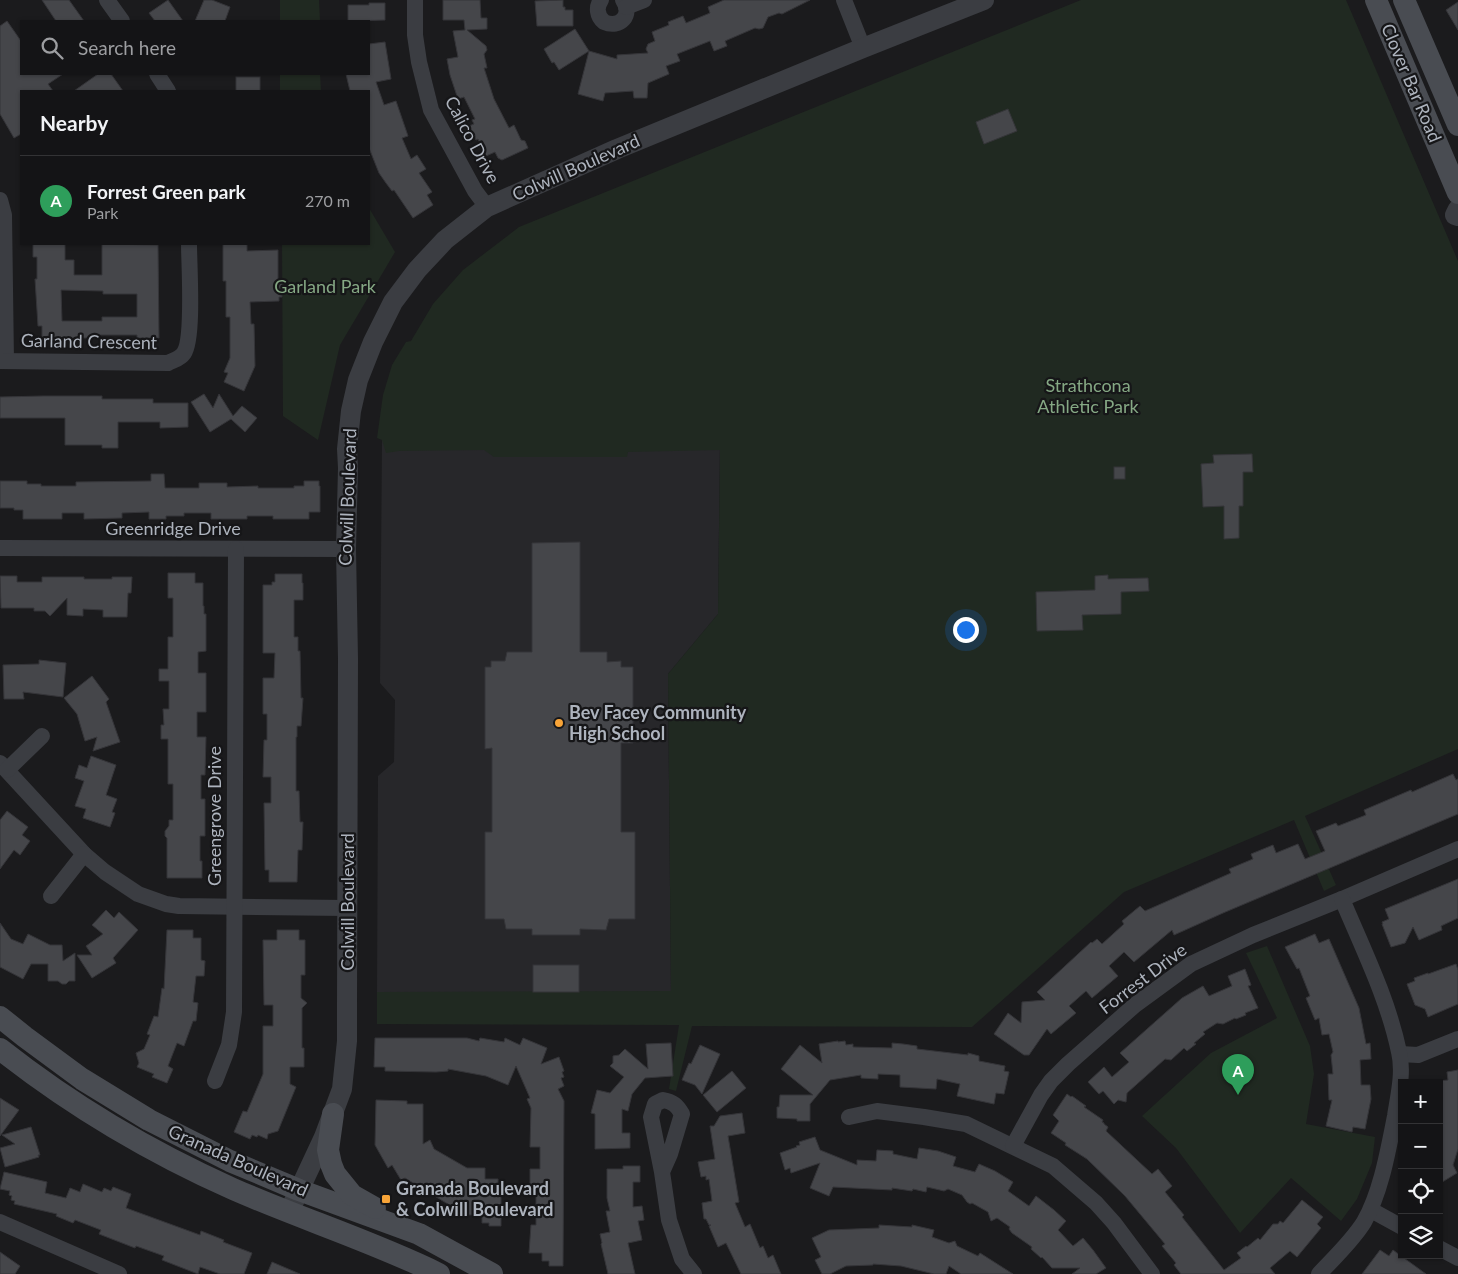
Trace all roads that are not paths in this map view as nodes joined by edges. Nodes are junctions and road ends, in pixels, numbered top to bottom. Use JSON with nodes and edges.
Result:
{"nodes":[{"id":1,"x":107,"y":0,"type":"edge"},
{"id":2,"x":415,"y":0,"type":"edge"},
{"id":3,"x":601,"y":0,"type":"edge"},
{"id":4,"x":644,"y":0,"type":"edge"},
{"id":5,"x":844,"y":0,"type":"edge"},
{"id":6,"x":984,"y":0,"type":"edge"},
{"id":7,"x":1376,"y":0,"type":"edge"},
{"id":8,"x":1404,"y":0,"type":"edge"},
{"id":9,"x":624,"y":4,"type":"edge"},
{"id":10,"x":121,"y":20,"type":"edge"},
{"id":11,"x":864,"y":48,"type":"junction"},
{"id":12,"x":158,"y":75,"type":"edge"},
{"id":13,"x":167,"y":90,"type":"edge"},
{"id":14,"x":1453,"y":105,"type":"edge"},
{"id":15,"x":1458,"y":125,"type":"edge"},
{"id":16,"x":1458,"y":193,"type":"edge"},
{"id":17,"x":0,"y":200,"type":"edge"},
{"id":18,"x":487,"y":207,"type":"junction"},
{"id":19,"x":1458,"y":209,"type":"edge"},
{"id":20,"x":1458,"y":216,"type":"edge"},
{"id":21,"x":189,"y":245,"type":"edge"},
{"id":22,"x":3,"y":361,"type":"edge"},
{"id":23,"x":0,"y":548,"type":"edge"},
{"id":24,"x":236,"y":549,"type":"junction"},
{"id":25,"x":346,"y":549,"type":"junction"},
{"id":26,"x":42,"y":736,"type":"dead end"},
{"id":27,"x":3,"y":766,"type":"edge"},
{"id":28,"x":1458,"y":849,"type":"edge"},
{"id":29,"x":84,"y":854,"type":"junction"},
{"id":30,"x":51,"y":896,"type":"dead end"},
{"id":31,"x":1342,"y":899,"type":"junction"},
{"id":32,"x":235,"y":906,"type":"junction"},
{"id":33,"x":347,"y":908,"type":"junction"},
{"id":34,"x":0,"y":1017,"type":"edge"},
{"id":35,"x":1458,"y":1038,"type":"edge"},
{"id":36,"x":0,"y":1049,"type":"edge"},
{"id":37,"x":1400,"y":1054,"type":"junction"},
{"id":38,"x":215,"y":1081,"type":"dead end"},
{"id":39,"x":332,"y":1114,"type":"junction"},
{"id":40,"x":849,"y":1117,"type":"dead end"},
{"id":41,"x":1013,"y":1146,"type":"junction"},
{"id":42,"x":662,"y":1172,"type":"dead end"},
{"id":43,"x":299,"y":1190,"type":"junction"},
{"id":44,"x":1370,"y":1210,"type":"junction"},
{"id":45,"x":289,"y":1212,"type":"junction"},
{"id":46,"x":0,"y":1222,"type":"edge"},
{"id":47,"x":1398,"y":1225,"type":"edge"},
{"id":48,"x":419,"y":1234,"type":"junction"},
{"id":49,"x":1443,"y":1250,"type":"edge"},
{"id":50,"x":1458,"y":1258,"type":"edge"},
{"id":51,"x":119,"y":1274,"type":"edge"},
{"id":52,"x":439,"y":1274,"type":"edge"},
{"id":53,"x":492,"y":1274,"type":"edge"},
{"id":54,"x":694,"y":1274,"type":"edge"},
{"id":55,"x":1152,"y":1274,"type":"edge"},
{"id":56,"x":1319,"y":1274,"type":"edge"}],
"edges":[{"from":1,"to":10,"type":"street"},
{"from":2,"to":18,"type":"street","name":"Calico Drive"},
{"from":3,"to":9,"type":"street"},
{"from":4,"to":9,"type":"street"},
{"from":5,"to":11,"type":"street"},
{"from":6,"to":11,"type":"street","name":"Colwill Boulevard"},
{"from":7,"to":16,"type":"main road","name":"Clover Bar Road"},
{"from":8,"to":14,"type":"main road","name":"Clover Bar Road"},
{"from":11,"to":18,"type":"street","name":"Colwill Boulevard"},
{"from":12,"to":13,"type":"street"},
{"from":14,"to":15,"type":"main road","name":"Clover Bar Road"},
{"from":17,"to":22,"type":"street"},
{"from":18,"to":25,"type":"street","name":"Colwill Boulevard"},
{"from":19,"to":20,"type":"street"},
{"from":21,"to":22,"type":"street","name":"Garland Crescent"},
{"from":23,"to":24,"type":"street","name":"Greenridge Drive"},
{"from":24,"to":25,"type":"street","name":"Greenridge Drive"},
{"from":24,"to":32,"type":"street","name":"Greengrove Drive"},
{"from":25,"to":33,"type":"street","name":"Colwill Boulevard"},
{"from":26,"to":27,"type":"street"},
{"from":27,"to":29,"type":"street"},
{"from":28,"to":31,"type":"street","name":"Forrest Drive"},
{"from":29,"to":30,"type":"street"},
{"from":29,"to":32,"type":"street"},
{"from":31,"to":37,"type":"street"},
{"from":31,"to":41,"type":"street","name":"Forrest Drive"},
{"from":32,"to":33,"type":"street"},
{"from":32,"to":38,"type":"street","name":"Greengrove Drive"},
{"from":33,"to":39,"type":"street","name":"Colwill Boulevard"},
{"from":34,"to":43,"type":"main road","name":"Granada Boulevard"},
{"from":35,"to":37,"type":"street"},
{"from":36,"to":45,"type":"main road","name":"Granada Boulevard"},
{"from":37,"to":44,"type":"street"},
{"from":39,"to":43,"type":"street","name":"Colwill Boulevard"},
{"from":39,"to":48,"type":"main road"},
{"from":40,"to":41,"type":"street"},
{"from":41,"to":55,"type":"street"},
{"from":42,"to":54,"type":"street"},
{"from":43,"to":45,"type":"street","name":"Colwill Boulevard"},
{"from":43,"to":48,"type":"main road","name":"Granada Boulevard"},
{"from":44,"to":47,"type":"street"},
{"from":44,"to":56,"type":"street"},
{"from":45,"to":52,"type":"main road","name":"Granada Boulevard"},
{"from":46,"to":51,"type":"street"},
{"from":48,"to":53,"type":"main road","name":"Granada Boulevard"},
{"from":49,"to":50,"type":"street"}]}
